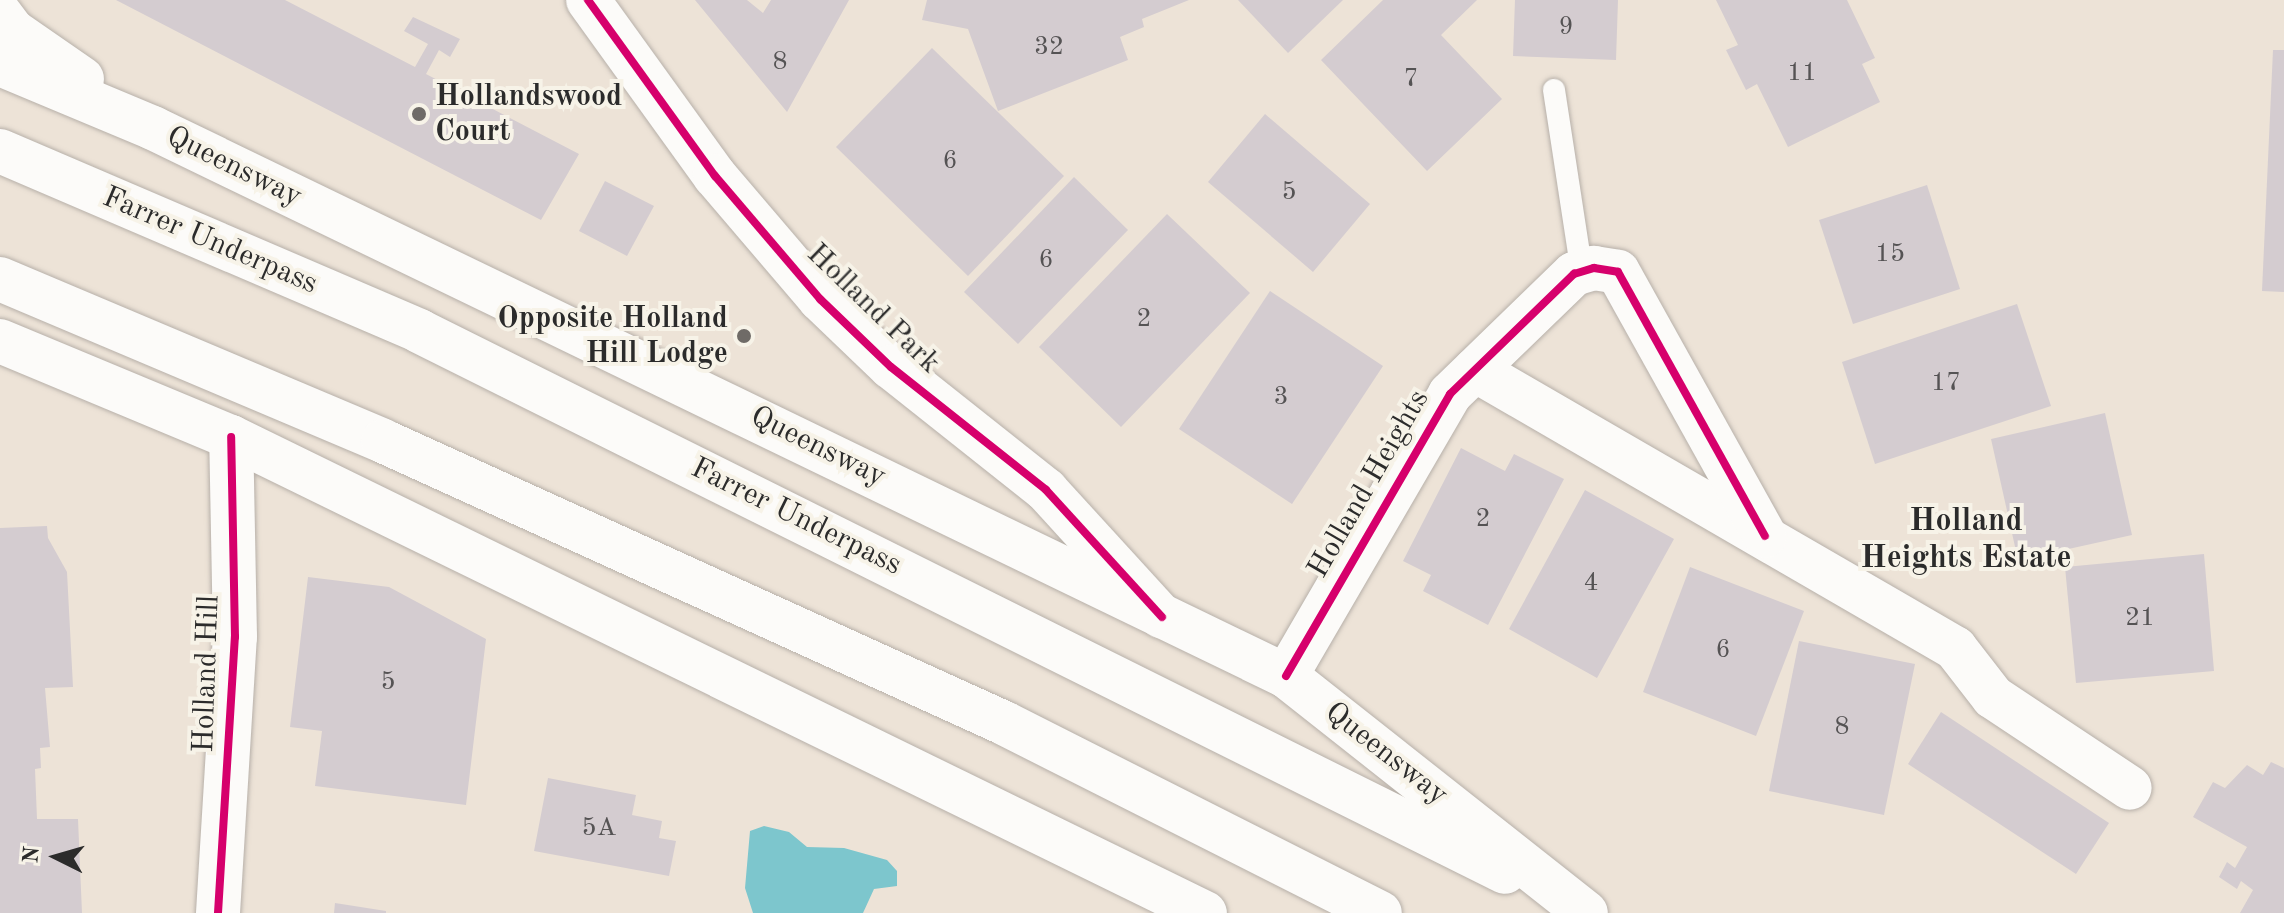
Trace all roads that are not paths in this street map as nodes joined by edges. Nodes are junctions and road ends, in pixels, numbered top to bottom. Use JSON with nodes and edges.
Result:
{"nodes":[{"id":1,"x":588,"y":0,"type":"edge"},
{"id":2,"x":0,"y":14,"type":"edge"},
{"id":3,"x":0,"y":64,"type":"edge"},
{"id":4,"x":1554,"y":90,"type":"dead end"},
{"id":5,"x":153,"y":128,"type":"junction"},
{"id":6,"x":0,"y":151,"type":"edge"},
{"id":7,"x":1582,"y":272,"type":"junction"},
{"id":8,"x":0,"y":279,"type":"edge"},
{"id":9,"x":0,"y":341,"type":"edge"},
{"id":10,"x":0,"y":356,"type":"edge"},
{"id":11,"x":51,"y":361,"type":"junction"},
{"id":12,"x":1475,"y":370,"type":"junction"},
{"id":13,"x":231,"y":437,"type":"junction"},
{"id":14,"x":1765,"y":536,"type":"junction"},
{"id":15,"x":1162,"y":617,"type":"junction"},
{"id":16,"x":1286,"y":676,"type":"junction"},
{"id":17,"x":2130,"y":788,"type":"dead end"},
{"id":18,"x":1179,"y":907,"type":"edge"},
{"id":19,"x":1582,"y":911,"type":"edge"},
{"id":20,"x":218,"y":913,"type":"edge"},
{"id":21,"x":1380,"y":913,"type":"edge"}],
"edges":[{"from":1,"to":15,"type":"main road","name":"Holland Park"},
{"from":2,"to":5,"type":"main road"},
{"from":3,"to":5,"type":"main road","name":"Queensway"},
{"from":4,"to":7,"type":"lane"},
{"from":5,"to":15,"type":"main road","name":"Queensway"},
{"from":6,"to":19,"type":"main road","name":"Farrer Underpass"},
{"from":7,"to":12,"type":"main road","name":"Holland Heights"},
{"from":7,"to":14,"type":"main road"},
{"from":8,"to":21,"type":"main road"},
{"from":9,"to":11,"type":"main road"},
{"from":10,"to":11,"type":"main road"},
{"from":11,"to":13,"type":"main road"},
{"from":12,"to":14,"type":"main road"},
{"from":12,"to":16,"type":"main road","name":"Holland Heights"},
{"from":13,"to":18,"type":"main road"},
{"from":13,"to":20,"type":"main road","name":"Holland Hill"},
{"from":14,"to":17,"type":"main road"},
{"from":15,"to":16,"type":"main road","name":"Queensway"},
{"from":16,"to":19,"type":"main road","name":"Queensway"}]}
